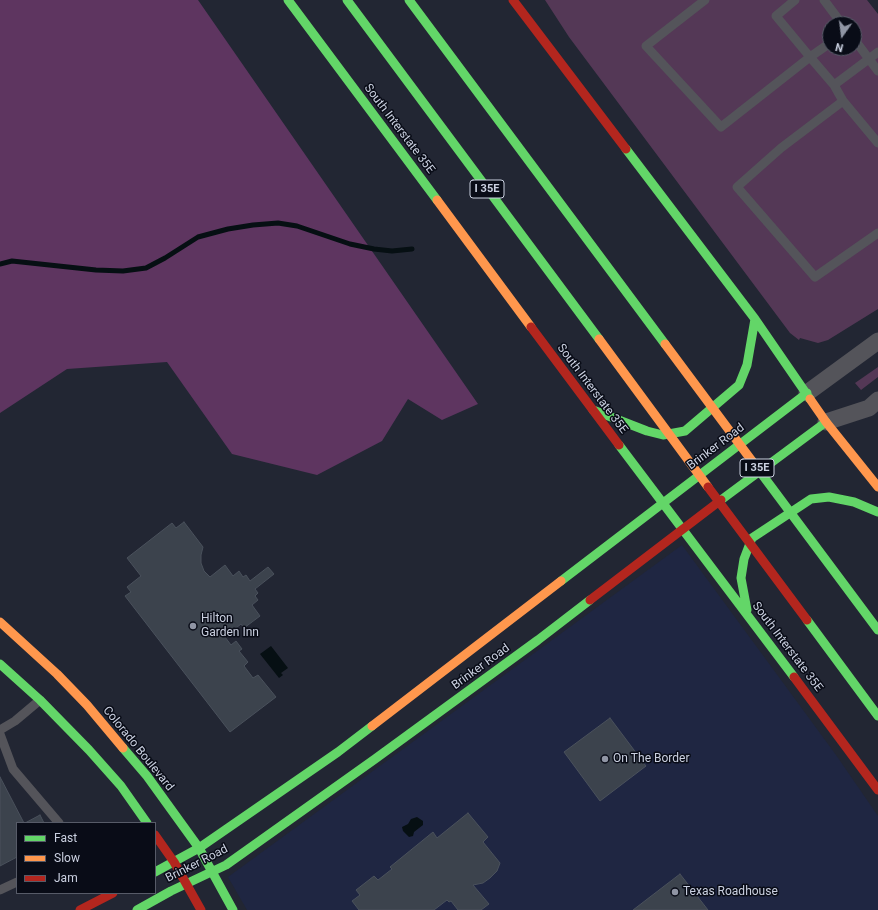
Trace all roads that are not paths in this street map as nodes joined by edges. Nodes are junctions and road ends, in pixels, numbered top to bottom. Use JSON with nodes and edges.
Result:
{"nodes":[{"id":1,"x":288,"y":0,"type":"edge"},
{"id":2,"x":347,"y":0,"type":"edge"},
{"id":3,"x":408,"y":0,"type":"edge"},
{"id":4,"x":513,"y":0,"type":"edge"},
{"id":5,"x":705,"y":0,"type":"edge"},
{"id":6,"x":796,"y":0,"type":"edge"},
{"id":7,"x":824,"y":0,"type":"edge"},
{"id":8,"x":836,"y":16,"type":"edge"},
{"id":9,"x":822,"y":49,"type":"edge"},
{"id":10,"x":862,"y":50,"type":"edge"},
{"id":11,"x":878,"y":52,"type":"edge"},
{"id":12,"x":810,"y":57,"type":"junction"},
{"id":13,"x":869,"y":59,"type":"junction"},
{"id":14,"x":878,"y":71,"type":"edge"},
{"id":15,"x":834,"y":85,"type":"junction"},
{"id":16,"x":843,"y":101,"type":"junction"},
{"id":17,"x":878,"y":143,"type":"edge"},
{"id":18,"x":878,"y":233,"type":"edge"},
{"id":19,"x":755,"y":319,"type":"junction"},
{"id":20,"x":878,"y":341,"type":"edge"},
{"id":21,"x":807,"y":393,"type":"junction"},
{"id":22,"x":878,"y":400,"type":"edge"},
{"id":23,"x":593,"y":410,"type":"junction"},
{"id":24,"x":826,"y":422,"type":"junction"},
{"id":25,"x":878,"y":487,"type":"edge"},
{"id":26,"x":663,"y":502,"type":"junction"},
{"id":27,"x":878,"y":512,"type":"edge"},
{"id":28,"x":683,"y":528,"type":"junction"},
{"id":29,"x":748,"y":615,"type":"junction"},
{"id":30,"x":0,"y":622,"type":"edge"},
{"id":31,"x":878,"y":630,"type":"edge"},
{"id":32,"x":0,"y":664,"type":"edge"},
{"id":33,"x":40,"y":700,"type":"junction"},
{"id":34,"x":878,"y":716,"type":"edge"},
{"id":35,"x":0,"y":730,"type":"edge"},
{"id":36,"x":0,"y":734,"type":"edge"},
{"id":37,"x":878,"y":790,"type":"edge"},
{"id":38,"x":58,"y":822,"type":"edge"},
{"id":39,"x":146,"y":822,"type":"edge"},
{"id":40,"x":156,"y":836,"type":"edge"},
{"id":41,"x":199,"y":848,"type":"junction"},
{"id":42,"x":174,"y":862,"type":"junction"},
{"id":43,"x":156,"y":871,"type":"edge"},
{"id":44,"x":211,"y":872,"type":"junction"},
{"id":45,"x":16,"y":882,"type":"edge"},
{"id":46,"x":186,"y":883,"type":"junction"},
{"id":47,"x":0,"y":890,"type":"edge"},
{"id":48,"x":111,"y":894,"type":"edge"},
{"id":49,"x":80,"y":910,"type":"edge"},
{"id":50,"x":137,"y":910,"type":"edge"},
{"id":51,"x":201,"y":910,"type":"edge"},
{"id":52,"x":233,"y":910,"type":"edge"}],
"edges":[{"from":1,"to":23,"type":"main road","name":"South Interstate 35E"},
{"from":2,"to":34,"type":"main road","number":"I 35E"},
{"from":3,"to":31,"type":"main road","number":"I 35E"},
{"from":4,"to":19,"type":"main road"},
{"from":5,"to":12,"type":"lane"},
{"from":6,"to":12,"type":"lane"},
{"from":7,"to":8,"type":"lane"},
{"from":9,"to":12,"type":"lane"},
{"from":10,"to":13,"type":"lane"},
{"from":11,"to":13,"type":"lane"},
{"from":12,"to":15,"type":"lane"},
{"from":13,"to":14,"type":"lane"},
{"from":13,"to":15,"type":"lane"},
{"from":15,"to":16,"type":"lane"},
{"from":16,"to":17,"type":"lane"},
{"from":16,"to":18,"type":"lane"},
{"from":19,"to":21,"type":"main road"},
{"from":19,"to":23,"type":"main road"},
{"from":20,"to":21,"type":"street"},
{"from":21,"to":24,"type":"main road"},
{"from":21,"to":26,"type":"main road","name":"Brinker Road"},
{"from":22,"to":24,"type":"street"},
{"from":23,"to":26,"type":"main road","name":"South Interstate 35E"},
{"from":24,"to":25,"type":"main road"},
{"from":24,"to":28,"type":"main road","name":"Brinker Road"},
{"from":26,"to":28,"type":"main road","name":"South Interstate 35E"},
{"from":26,"to":41,"type":"main road","name":"Brinker Road"},
{"from":27,"to":29,"type":"main road"},
{"from":28,"to":29,"type":"main road","name":"South Interstate 35E"},
{"from":28,"to":44,"type":"main road","name":"Brinker Road"},
{"from":29,"to":37,"type":"main road","name":"South Interstate 35E"},
{"from":30,"to":41,"type":"main road","name":"Colorado Boulevard"},
{"from":32,"to":33,"type":"main road"},
{"from":33,"to":35,"type":"lane"},
{"from":33,"to":39,"type":"main road"},
{"from":36,"to":38,"type":"lane"},
{"from":40,"to":42,"type":"main road"},
{"from":41,"to":42,"type":"main road","name":"Brinker Road"},
{"from":41,"to":44,"type":"main road","name":"Colorado Boulevard"},
{"from":42,"to":43,"type":"main road","name":"Brinker Road"},
{"from":42,"to":46,"type":"main road"},
{"from":44,"to":46,"type":"main road","name":"Brinker Road"},
{"from":44,"to":52,"type":"main road","name":"Colorado Boulevard"},
{"from":45,"to":47,"type":"lane"},
{"from":46,"to":50,"type":"main road","name":"Brinker Road"},
{"from":46,"to":51,"type":"main road"},
{"from":48,"to":49,"type":"main road"}]}
